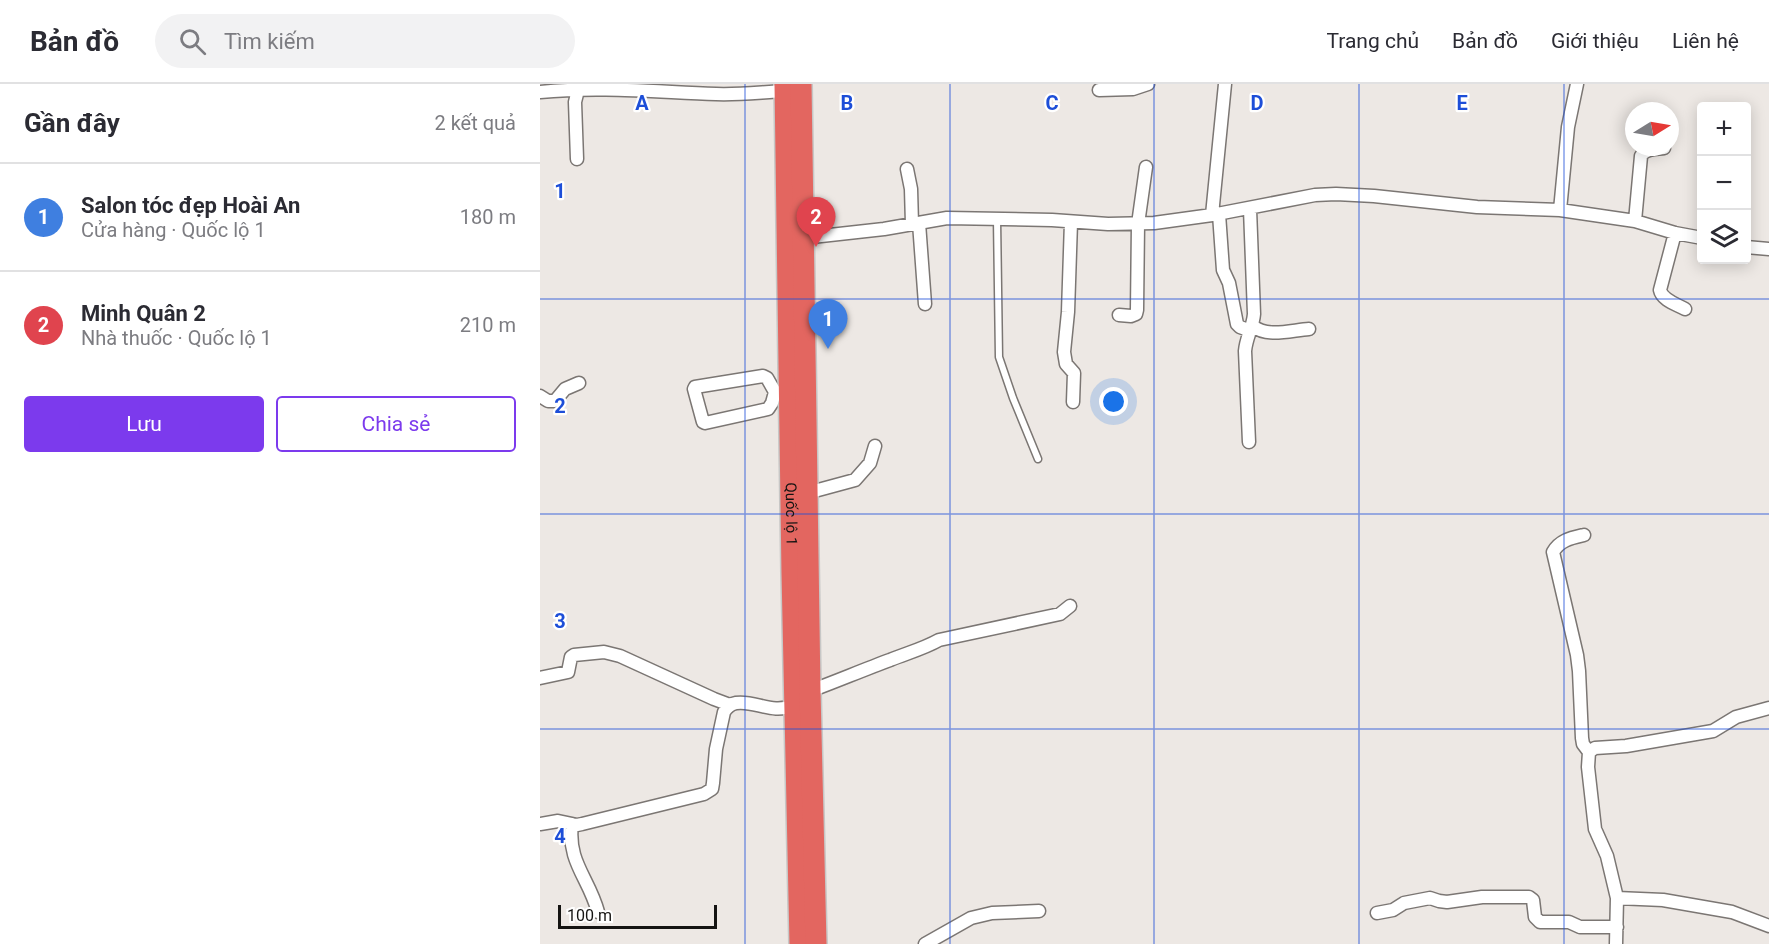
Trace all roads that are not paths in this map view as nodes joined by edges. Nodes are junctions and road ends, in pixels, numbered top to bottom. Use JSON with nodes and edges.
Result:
{"nodes":[{"id":1,"x":1148,"y":84,"type":"edge"},
{"id":2,"x":1224,"y":84,"type":"edge"},
{"id":3,"x":1577,"y":84,"type":"edge"},
{"id":4,"x":791,"y":86,"type":"edge"},
{"id":5,"x":559,"y":87,"type":"edge"},
{"id":6,"x":625,"y":87,"type":"edge"},
{"id":7,"x":578,"y":90,"type":"junction"},
{"id":8,"x":1099,"y":90,"type":"dead end"},
{"id":9,"x":540,"y":92,"type":"edge"},
{"id":10,"x":1641,"y":156,"type":"edge"},
{"id":11,"x":577,"y":159,"type":"dead end"},
{"id":12,"x":1146,"y":167,"type":"dead end"},
{"id":13,"x":907,"y":169,"type":"dead end"},
{"id":14,"x":1250,"y":209,"type":"junction"},
{"id":15,"x":1560,"y":210,"type":"junction"},
{"id":16,"x":1216,"y":214,"type":"junction"},
{"id":17,"x":997,"y":219,"type":"junction"},
{"id":18,"x":1635,"y":221,"type":"junction"},
{"id":19,"x":1071,"y":222,"type":"junction"},
{"id":20,"x":915,"y":224,"type":"junction"},
{"id":21,"x":1138,"y":224,"type":"junction"},
{"id":22,"x":1675,"y":233,"type":"junction"},
{"id":23,"x":1697,"y":237,"type":"edge"},
{"id":24,"x":803,"y":238,"type":"junction"},
{"id":25,"x":1751,"y":247,"type":"edge"},
{"id":26,"x":1769,"y":249,"type":"edge"},
{"id":27,"x":925,"y":304,"type":"dead end"},
{"id":28,"x":1685,"y":309,"type":"dead end"},
{"id":29,"x":1119,"y":315,"type":"dead end"},
{"id":30,"x":1252,"y":328,"type":"junction"},
{"id":31,"x":1309,"y":329,"type":"dead end"},
{"id":32,"x":579,"y":383,"type":"dead end"},
{"id":33,"x":782,"y":391,"type":"junction"},
{"id":34,"x":540,"y":396,"type":"edge"},
{"id":35,"x":1073,"y":402,"type":"dead end"},
{"id":36,"x":1249,"y":442,"type":"dead end"},
{"id":37,"x":875,"y":446,"type":"dead end"},
{"id":38,"x":1038,"y":459,"type":"dead end"},
{"id":39,"x":807,"y":493,"type":"junction"},
{"id":40,"x":1584,"y":535,"type":"dead end"},
{"id":41,"x":1070,"y":606,"type":"dead end"},
{"id":42,"x":540,"y":678,"type":"edge"},
{"id":43,"x":810,"y":691,"type":"junction"},
{"id":44,"x":730,"y":705,"type":"junction"},
{"id":45,"x":795,"y":705,"type":"junction"},
{"id":46,"x":1769,"y":708,"type":"edge"},
{"id":47,"x":1589,"y":752,"type":"junction"},
{"id":48,"x":540,"y":824,"type":"edge"},
{"id":49,"x":572,"y":824,"type":"junction"},
{"id":50,"x":1617,"y":897,"type":"junction"},
{"id":51,"x":799,"y":908,"type":"junction"},
{"id":52,"x":1039,"y":911,"type":"dead end"},
{"id":53,"x":598,"y":912,"type":"dead end"},
{"id":54,"x":1377,"y":913,"type":"dead end"},
{"id":55,"x":1769,"y":926,"type":"edge"},
{"id":56,"x":1617,"y":927,"type":"junction"},
{"id":57,"x":793,"y":944,"type":"edge"},
{"id":58,"x":800,"y":944,"type":"edge"},
{"id":59,"x":816,"y":944,"type":"edge"},
{"id":60,"x":926,"y":944,"type":"edge"},
{"id":61,"x":1616,"y":944,"type":"edge"}],
"edges":[{"from":1,"to":8,"type":"street"},
{"from":2,"to":16,"type":"street"},
{"from":3,"to":15,"type":"street"},
{"from":4,"to":6,"type":"street"},
{"from":4,"to":24,"type":"highway","name":"Quốc lộ 1"},
{"from":4,"to":33,"type":"highway","name":"Quốc lộ 1"},
{"from":5,"to":7,"type":"street"},
{"from":5,"to":9,"type":"street"},
{"from":6,"to":7,"type":"street"},
{"from":7,"to":11,"type":"street"},
{"from":10,"to":18,"type":"street"},
{"from":12,"to":21,"type":"street"},
{"from":13,"to":20,"type":"street"},
{"from":14,"to":15,"type":"street"},
{"from":14,"to":16,"type":"street"},
{"from":14,"to":30,"type":"street"},
{"from":15,"to":18,"type":"street"},
{"from":16,"to":21,"type":"street"},
{"from":16,"to":30,"type":"street"},
{"from":17,"to":19,"type":"street"},
{"from":17,"to":20,"type":"street"},
{"from":17,"to":38,"type":"lane"},
{"from":18,"to":22,"type":"street"},
{"from":19,"to":21,"type":"street"},
{"from":19,"to":35,"type":"street"},
{"from":20,"to":24,"type":"street"},
{"from":20,"to":27,"type":"street"},
{"from":21,"to":29,"type":"street"},
{"from":22,"to":23,"type":"street"},
{"from":22,"to":28,"type":"street"},
{"from":24,"to":39,"type":"highway","name":"Quốc lộ 1"},
{"from":25,"to":26,"type":"street"},
{"from":30,"to":31,"type":"street"},
{"from":30,"to":36,"type":"street"},
{"from":32,"to":34,"type":"street"},
{"from":33,"to":33,"type":"street"},
{"from":33,"to":45,"type":"highway","name":"Quốc lộ 1"},
{"from":37,"to":39,"type":"street"},
{"from":39,"to":43,"type":"highway","name":"Quốc lộ 1"},
{"from":40,"to":47,"type":"street"},
{"from":41,"to":43,"type":"street"},
{"from":42,"to":44,"type":"street"},
{"from":43,"to":59,"type":"highway","name":"Quốc lộ 1"},
{"from":44,"to":45,"type":"street"},
{"from":44,"to":49,"type":"street"},
{"from":45,"to":51,"type":"highway","name":"Quốc lộ 1"},
{"from":46,"to":47,"type":"street"},
{"from":47,"to":50,"type":"street"},
{"from":48,"to":49,"type":"street"},
{"from":49,"to":53,"type":"street"},
{"from":50,"to":55,"type":"street"},
{"from":50,"to":56,"type":"street"},
{"from":51,"to":57,"type":"highway"},
{"from":51,"to":58,"type":"highway","name":"Quốc lộ 1"},
{"from":52,"to":60,"type":"street"},
{"from":54,"to":56,"type":"street"},
{"from":56,"to":61,"type":"street"}]}
